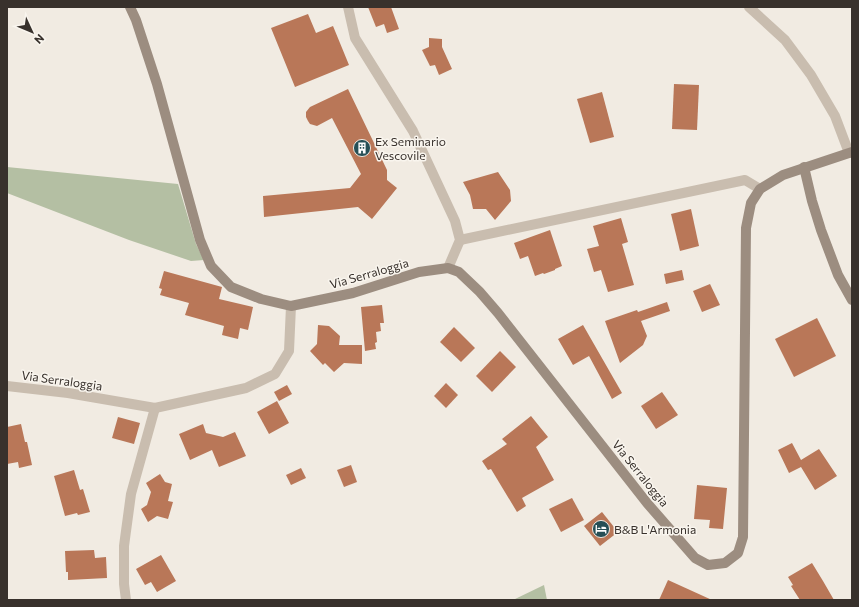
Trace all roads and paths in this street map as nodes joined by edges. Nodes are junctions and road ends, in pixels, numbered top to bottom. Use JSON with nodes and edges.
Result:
{"nodes":[{"id":1,"x":130,"y":7,"type":"edge"},
{"id":2,"x":348,"y":7,"type":"edge"},
{"id":3,"x":749,"y":7,"type":"edge"},
{"id":4,"x":850,"y":152,"type":"edge"},
{"id":5,"x":804,"y":167,"type":"junction"},
{"id":6,"x":760,"y":189,"type":"junction"},
{"id":7,"x":460,"y":240,"type":"junction"},
{"id":8,"x":448,"y":268,"type":"junction"},
{"id":9,"x":852,"y":300,"type":"edge"},
{"id":10,"x":291,"y":306,"type":"junction"},
{"id":11,"x":7,"y":386,"type":"edge"},
{"id":12,"x":155,"y":408,"type":"junction"},
{"id":13,"x":126,"y":600,"type":"edge"}],
"edges":[{"from":1,"to":10,"type":"main road","name":"Via Serraloggia"},
{"from":2,"to":7,"type":"street"},
{"from":3,"to":4,"type":"street"},
{"from":4,"to":5,"type":"main road","name":"Via Serraloggia"},
{"from":5,"to":6,"type":"main road","name":"Via Serraloggia"},
{"from":5,"to":9,"type":"main road"},
{"from":6,"to":7,"type":"street"},
{"from":6,"to":8,"type":"main road","name":"Via Serraloggia"},
{"from":7,"to":8,"type":"street"},
{"from":8,"to":10,"type":"main road","name":"Via Serraloggia"},
{"from":10,"to":12,"type":"street","name":"Via Serraloggia"},
{"from":11,"to":12,"type":"street","name":"Via Serraloggia"},
{"from":12,"to":13,"type":"street"}]}
